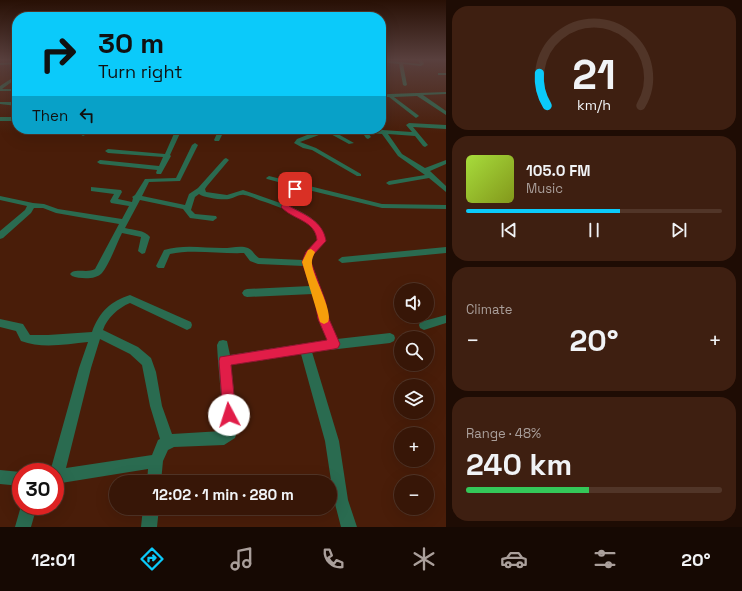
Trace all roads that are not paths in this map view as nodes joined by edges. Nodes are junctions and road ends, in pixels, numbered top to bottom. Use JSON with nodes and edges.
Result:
{"nodes":[{"id":1,"x":0,"y":89,"type":"edge"},
{"id":2,"x":12,"y":90,"type":"edge"},
{"id":3,"x":446,"y":93,"type":"edge"},
{"id":4,"x":418,"y":94,"type":"junction"},
{"id":5,"x":389,"y":96,"type":"joint"},
{"id":6,"x":0,"y":103,"type":"edge"},
{"id":7,"x":12,"y":104,"type":"edge"},
{"id":8,"x":446,"y":113,"type":"edge"},
{"id":9,"x":416,"y":116,"type":"dead end"},
{"id":10,"x":0,"y":119,"type":"edge"},
{"id":11,"x":12,"y":119,"type":"edge"},
{"id":12,"x":446,"y":127,"type":"edge"},
{"id":13,"x":386,"y":132,"type":"edge"},
{"id":14,"x":177,"y":134,"type":"edge"},
{"id":15,"x":220,"y":134,"type":"edge"},
{"id":16,"x":314,"y":134,"type":"edge"},
{"id":17,"x":335,"y":134,"type":"edge"},
{"id":18,"x":366,"y":134,"type":"edge"},
{"id":19,"x":385,"y":134,"type":"edge"},
{"id":20,"x":415,"y":134,"type":"junction"},
{"id":21,"x":368,"y":137,"type":"dead end"},
{"id":22,"x":217,"y":140,"type":"dead end"},
{"id":23,"x":351,"y":143,"type":"dead end"},
{"id":24,"x":195,"y":145,"type":"dead end"},
{"id":25,"x":425,"y":145,"type":"dead end"},
{"id":26,"x":108,"y":151,"type":"dead end"},
{"id":27,"x":168,"y":156,"type":"junction"},
{"id":28,"x":226,"y":160,"type":"dead end"},
{"id":29,"x":100,"y":162,"type":"dead end"},
{"id":30,"x":446,"y":162,"type":"edge"},
{"id":31,"x":162,"y":168,"type":"junction"},
{"id":32,"x":425,"y":171,"type":"junction"},
{"id":33,"x":359,"y":176,"type":"dead end"},
{"id":34,"x":431,"y":176,"type":"junction"},
{"id":35,"x":269,"y":178,"type":"dead end"},
{"id":36,"x":155,"y":179,"type":"junction"},
{"id":37,"x":389,"y":183,"type":"dead end"},
{"id":38,"x":297,"y":186,"type":"junction"},
{"id":39,"x":94,"y":189,"type":"dead end"},
{"id":40,"x":201,"y":189,"type":"junction"},
{"id":41,"x":446,"y":190,"type":"edge"},
{"id":42,"x":0,"y":198,"type":"edge"},
{"id":43,"x":134,"y":201,"type":"junction"},
{"id":44,"x":31,"y":205,"type":"junction"},
{"id":45,"x":285,"y":207,"type":"junction"},
{"id":46,"x":446,"y":207,"type":"edge"},
{"id":47,"x":188,"y":208,"type":"junction"},
{"id":48,"x":213,"y":218,"type":"dead end"},
{"id":49,"x":121,"y":226,"type":"junction"},
{"id":50,"x":0,"y":236,"type":"edge"},
{"id":51,"x":446,"y":250,"type":"edge"},
{"id":52,"x":142,"y":251,"type":"dead end"},
{"id":53,"x":342,"y":260,"type":"dead end"},
{"id":54,"x":307,"y":262,"type":"junction"},
{"id":55,"x":161,"y":266,"type":"dead end"},
{"id":56,"x":75,"y":274,"type":"dead end"},
{"id":57,"x":316,"y":290,"type":"junction"},
{"id":58,"x":247,"y":293,"type":"dead end"},
{"id":59,"x":446,"y":319,"type":"edge"},
{"id":60,"x":0,"y":323,"type":"edge"},
{"id":61,"x":187,"y":325,"type":"dead end"},
{"id":62,"x":424,"y":325,"type":"dead end"},
{"id":63,"x":97,"y":334,"type":"junction"},
{"id":64,"x":390,"y":338,"type":"dead end"},
{"id":65,"x":334,"y":344,"type":"junction"},
{"id":66,"x":223,"y":345,"type":"dead end"},
{"id":67,"x":305,"y":349,"type":"junction"},
{"id":68,"x":224,"y":361,"type":"junction"},
{"id":69,"x":168,"y":442,"type":"junction"},
{"id":70,"x":156,"y":461,"type":"junction"},
{"id":71,"x":59,"y":463,"type":"edge"},
{"id":72,"x":64,"y":475,"type":"edge"},
{"id":73,"x":155,"y":475,"type":"edge"},
{"id":74,"x":0,"y":477,"type":"edge"},
{"id":75,"x":12,"y":478,"type":"edge"},
{"id":76,"x":26,"y":515,"type":"edge"},
{"id":77,"x":150,"y":515,"type":"edge"},
{"id":78,"x":23,"y":527,"type":"edge"},
{"id":79,"x":149,"y":527,"type":"edge"},
{"id":80,"x":350,"y":527,"type":"edge"}],
"edges":[{"from":1,"to":2,"type":"street"},
{"from":3,"to":4,"type":"street"},
{"from":4,"to":5,"type":"street"},
{"from":4,"to":8,"type":"street"},
{"from":5,"to":9,"type":"street"},
{"from":6,"to":7,"type":"street"},
{"from":10,"to":11,"type":"street"},
{"from":12,"to":20,"type":"street"},
{"from":13,"to":20,"type":"street"},
{"from":14,"to":27,"type":"street"},
{"from":15,"to":22,"type":"street"},
{"from":16,"to":33,"type":"street"},
{"from":17,"to":23,"type":"street"},
{"from":18,"to":21,"type":"street"},
{"from":19,"to":32,"type":"street"},
{"from":20,"to":25,"type":"street"},
{"from":24,"to":36,"type":"street"},
{"from":26,"to":27,"type":"street"},
{"from":27,"to":31,"type":"street"},
{"from":28,"to":40,"type":"street"},
{"from":29,"to":31,"type":"street"},
{"from":30,"to":32,"type":"street"},
{"from":31,"to":36,"type":"street"},
{"from":32,"to":34,"type":"street"},
{"from":34,"to":37,"type":"street"},
{"from":34,"to":41,"type":"street"},
{"from":35,"to":38,"type":"street"},
{"from":36,"to":43,"type":"street"},
{"from":38,"to":45,"type":"street"},
{"from":38,"to":46,"type":"street"},
{"from":39,"to":43,"type":"street"},
{"from":40,"to":45,"type":"street"},
{"from":40,"to":47,"type":"street"},
{"from":42,"to":44,"type":"street"},
{"from":43,"to":47,"type":"street"},
{"from":43,"to":49,"type":"street"},
{"from":44,"to":49,"type":"street"},
{"from":44,"to":50,"type":"street"},
{"from":45,"to":54,"type":"street"},
{"from":47,"to":48,"type":"street"},
{"from":49,"to":52,"type":"street"},
{"from":49,"to":56,"type":"street"},
{"from":51,"to":53,"type":"street"},
{"from":54,"to":55,"type":"street"},
{"from":54,"to":57,"type":"street"},
{"from":57,"to":58,"type":"street"},
{"from":57,"to":65,"type":"street"},
{"from":59,"to":62,"type":"street"},
{"from":60,"to":63,"type":"street"},
{"from":61,"to":63,"type":"street"},
{"from":63,"to":69,"type":"street"},
{"from":63,"to":71,"type":"street"},
{"from":64,"to":65,"type":"street"},
{"from":65,"to":67,"type":"street"},
{"from":66,"to":68,"type":"street"},
{"from":67,"to":68,"type":"street"},
{"from":67,"to":80,"type":"street"},
{"from":68,"to":69,"type":"street"},
{"from":69,"to":70,"type":"street"},
{"from":70,"to":72,"type":"street"},
{"from":70,"to":73,"type":"street"},
{"from":74,"to":75,"type":"street"},
{"from":76,"to":78,"type":"street"},
{"from":77,"to":79,"type":"street"}]}
